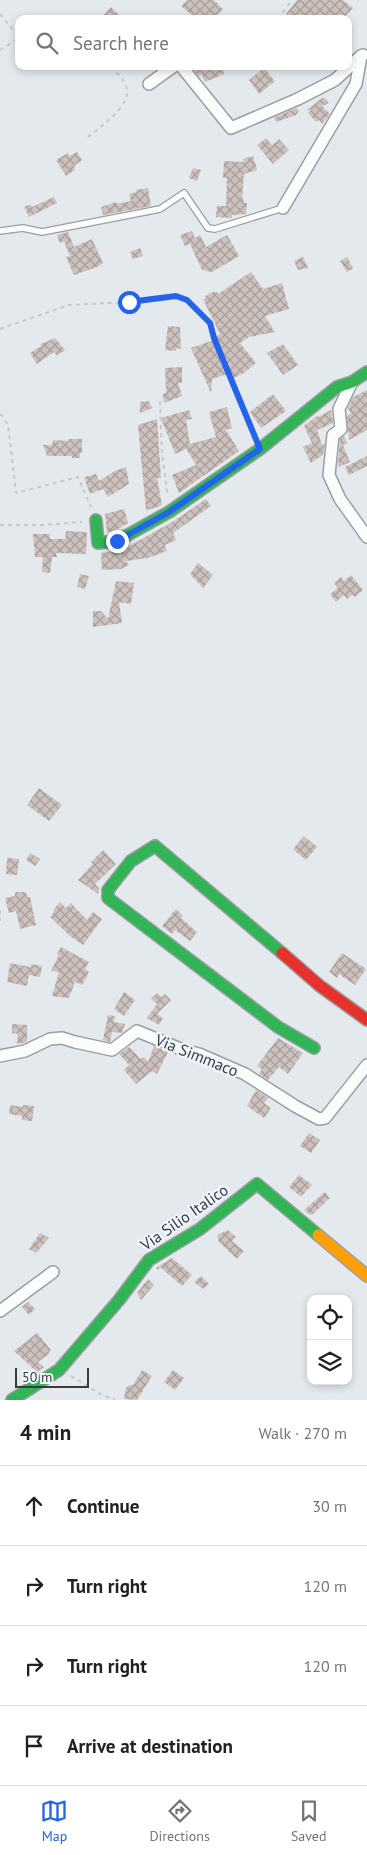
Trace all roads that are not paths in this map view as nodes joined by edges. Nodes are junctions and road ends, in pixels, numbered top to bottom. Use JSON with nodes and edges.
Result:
{"nodes":[{"id":1,"x":364,"y":55,"type":"edge"},
{"id":2,"x":352,"y":65,"type":"edge"},
{"id":3,"x":168,"y":70,"type":"edge"},
{"id":4,"x":184,"y":70,"type":"edge"},
{"id":5,"x":347,"y":70,"type":"edge"},
{"id":6,"x":149,"y":84,"type":"dead end"},
{"id":7,"x":283,"y":208,"type":"joint"},
{"id":8,"x":0,"y":231,"type":"edge"},
{"id":9,"x":367,"y":372,"type":"edge"},
{"id":10,"x":352,"y":382,"type":"junction"},
{"id":11,"x":96,"y":520,"type":"road end"},
{"id":12,"x":367,"y":537,"type":"edge"},
{"id":13,"x":367,"y":1020,"type":"edge"},
{"id":14,"x":314,"y":1048,"type":"dead end"},
{"id":15,"x":0,"y":1056,"type":"edge"},
{"id":16,"x":367,"y":1065,"type":"edge"},
{"id":17,"x":53,"y":1272,"type":"dead end"},
{"id":18,"x":367,"y":1276,"type":"edge"},
{"id":19,"x":0,"y":1311,"type":"edge"},
{"id":20,"x":12,"y":1400,"type":"edge"}],
"edges":[{"from":1,"to":2,"type":"street"},
{"from":1,"to":7,"type":"street"},
{"from":3,"to":6,"type":"street"},
{"from":4,"to":5,"type":"street"},
{"from":7,"to":8,"type":"lane"},
{"from":9,"to":10,"type":"street"},
{"from":10,"to":11,"type":"street"},
{"from":10,"to":12,"type":"street"},
{"from":13,"to":14,"type":"street"},
{"from":15,"to":16,"type":"street","name":"Via Simmaco"},
{"from":17,"to":19,"type":"street"},
{"from":18,"to":20,"type":"street","name":"Via Silio Italico"}]}
